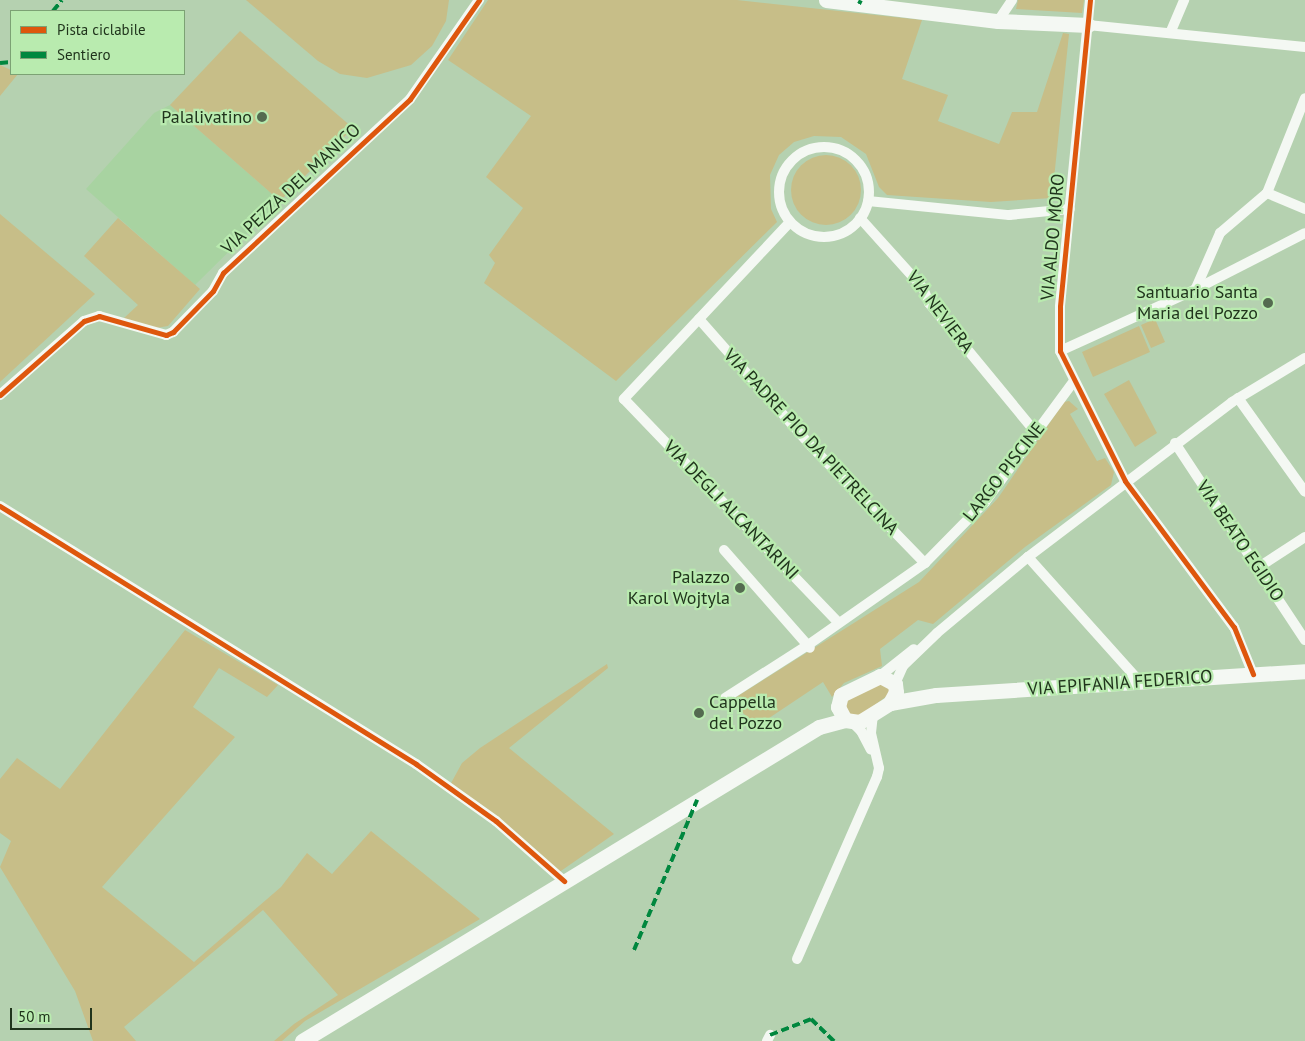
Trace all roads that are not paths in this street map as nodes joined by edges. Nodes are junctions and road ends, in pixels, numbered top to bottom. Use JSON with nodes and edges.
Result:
{"nodes":[{"id":1,"x":479,"y":0,"type":"edge"},
{"id":2,"x":826,"y":0,"type":"edge"},
{"id":3,"x":1012,"y":0,"type":"edge"},
{"id":4,"x":1090,"y":0,"type":"edge"},
{"id":5,"x":1184,"y":0,"type":"edge"},
{"id":6,"x":860,"y":2,"type":"edge"},
{"id":7,"x":998,"y":21,"type":"junction"},
{"id":8,"x":1088,"y":25,"type":"junction"},
{"id":9,"x":1171,"y":31,"type":"junction"},
{"id":10,"x":1305,"y":47,"type":"edge"},
{"id":11,"x":1305,"y":98,"type":"edge"},
{"id":12,"x":1267,"y":193,"type":"junction"},
{"id":13,"x":868,"y":201,"type":"junction"},
{"id":14,"x":1070,"y":209,"type":"junction"},
{"id":15,"x":1305,"y":209,"type":"edge"},
{"id":16,"x":860,"y":218,"type":"junction"},
{"id":17,"x":790,"y":222,"type":"junction"},
{"id":18,"x":1305,"y":234,"type":"edge"},
{"id":19,"x":1196,"y":288,"type":"junction"},
{"id":20,"x":699,"y":319,"type":"junction"},
{"id":21,"x":1060,"y":351,"type":"junction"},
{"id":22,"x":1305,"y":358,"type":"edge"},
{"id":23,"x":1073,"y":382,"type":"junction"},
{"id":24,"x":0,"y":395,"type":"edge"},
{"id":25,"x":1238,"y":398,"type":"junction"},
{"id":26,"x":1036,"y":433,"type":"junction"},
{"id":27,"x":1175,"y":443,"type":"junction"},
{"id":28,"x":1125,"y":481,"type":"junction"},
{"id":29,"x":1305,"y":492,"type":"edge"},
{"id":30,"x":0,"y":506,"type":"edge"},
{"id":31,"x":1305,"y":537,"type":"edge"},
{"id":32,"x":724,"y":550,"type":"dead end"},
{"id":33,"x":1028,"y":557,"type":"junction"},
{"id":34,"x":925,"y":563,"type":"junction"},
{"id":35,"x":1259,"y":567,"type":"junction"},
{"id":36,"x":838,"y":622,"type":"junction"},
{"id":37,"x":937,"y":633,"type":"junction"},
{"id":38,"x":1305,"y":640,"type":"edge"},
{"id":39,"x":809,"y":647,"type":"junction"},
{"id":40,"x":1305,"y":671,"type":"edge"},
{"id":41,"x":1253,"y":674,"type":"junction"},
{"id":42,"x":880,"y":676,"type":"junction"},
{"id":43,"x":1141,"y":683,"type":"junction"},
{"id":44,"x":896,"y":685,"type":"junction"},
{"id":45,"x":936,"y":695,"type":"junction"},
{"id":46,"x":725,"y":698,"type":"dead end"},
{"id":47,"x":838,"y":703,"type":"junction"},
{"id":48,"x":890,"y":703,"type":"junction"},
{"id":49,"x":873,"y":714,"type":"junction"},
{"id":50,"x":848,"y":721,"type":"junction"},
{"id":51,"x":874,"y":754,"type":"junction"},
{"id":52,"x":761,"y":762,"type":"junction"},
{"id":53,"x":564,"y":881,"type":"junction"},
{"id":54,"x":797,"y":959,"type":"dead end"},
{"id":55,"x":302,"y":1041,"type":"edge"}],
"edges":[{"from":1,"to":24,"type":"street","name":"VIA PEZZA DEL MANICO"},
{"from":2,"to":6,"type":"main road"},
{"from":3,"to":7,"type":"street"},
{"from":4,"to":8,"type":"street","name":"VIA ALDO MORO"},
{"from":5,"to":9,"type":"street"},
{"from":6,"to":7,"type":"main road"},
{"from":7,"to":8,"type":"main road"},
{"from":8,"to":9,"type":"street"},
{"from":8,"to":14,"type":"street","name":"VIA ALDO MORO"},
{"from":9,"to":10,"type":"street"},
{"from":11,"to":12,"type":"street"},
{"from":12,"to":15,"type":"street"},
{"from":12,"to":19,"type":"street"},
{"from":13,"to":14,"type":"street"},
{"from":13,"to":16,"type":"street"},
{"from":13,"to":17,"type":"street"},
{"from":14,"to":21,"type":"street","name":"VIA ALDO MORO"},
{"from":16,"to":17,"type":"street"},
{"from":16,"to":26,"type":"street","name":"VIA NEVIERA"},
{"from":17,"to":20,"type":"street"},
{"from":18,"to":19,"type":"street"},
{"from":19,"to":21,"type":"street"},
{"from":20,"to":34,"type":"street","name":"VIA PADRE PIO DA PIETRELCINA"},
{"from":20,"to":36,"type":"street","name":"VIA DEGLI ALCANTARINI"},
{"from":21,"to":23,"type":"street","name":"VIA ALDO MORO"},
{"from":22,"to":25,"type":"street"},
{"from":23,"to":26,"type":"street","name":"LARGO PISCINE"},
{"from":23,"to":28,"type":"street","name":"VIA ALDO MORO"},
{"from":25,"to":27,"type":"street"},
{"from":25,"to":29,"type":"street"},
{"from":26,"to":34,"type":"street","name":"LARGO PISCINE"},
{"from":27,"to":28,"type":"street"},
{"from":27,"to":35,"type":"street","name":"VIA BEATO EGIDIO"},
{"from":28,"to":33,"type":"street"},
{"from":28,"to":41,"type":"street","name":"VIA ALDO MORO"},
{"from":30,"to":53,"type":"street"},
{"from":31,"to":35,"type":"street"},
{"from":32,"to":39,"type":"street"},
{"from":33,"to":37,"type":"street"},
{"from":33,"to":43,"type":"street"},
{"from":34,"to":36,"type":"street","name":"LARGO PISCINE"},
{"from":35,"to":38,"type":"street","name":"VIA BEATO EGIDIO"},
{"from":36,"to":39,"type":"street","name":"LARGO PISCINE"},
{"from":37,"to":42,"type":"street"},
{"from":37,"to":44,"type":"street"},
{"from":39,"to":46,"type":"street","name":"LARGO PISCINE"},
{"from":40,"to":41,"type":"main road","name":"VIA EPIFANIA FEDERICO"},
{"from":41,"to":43,"type":"main road","name":"VIA EPIFANIA FEDERICO"},
{"from":42,"to":44,"type":"main road","name":"VIA EPIFANIA FEDERICO"},
{"from":42,"to":47,"type":"main road"},
{"from":43,"to":45,"type":"main road","name":"VIA EPIFANIA FEDERICO"},
{"from":44,"to":45,"type":"main road","name":"VIA EPIFANIA FEDERICO"},
{"from":44,"to":48,"type":"main road"},
{"from":45,"to":48,"type":"main road","name":"VIA EPIFANIA FEDERICO"},
{"from":47,"to":50,"type":"main road"},
{"from":47,"to":52,"type":"main road"},
{"from":48,"to":49,"type":"main road"},
{"from":49,"to":50,"type":"main road"},
{"from":49,"to":51,"type":"street"},
{"from":50,"to":51,"type":"street"},
{"from":50,"to":52,"type":"main road"},
{"from":51,"to":54,"type":"street"},
{"from":52,"to":53,"type":"main road"},
{"from":53,"to":55,"type":"main road"}]}
